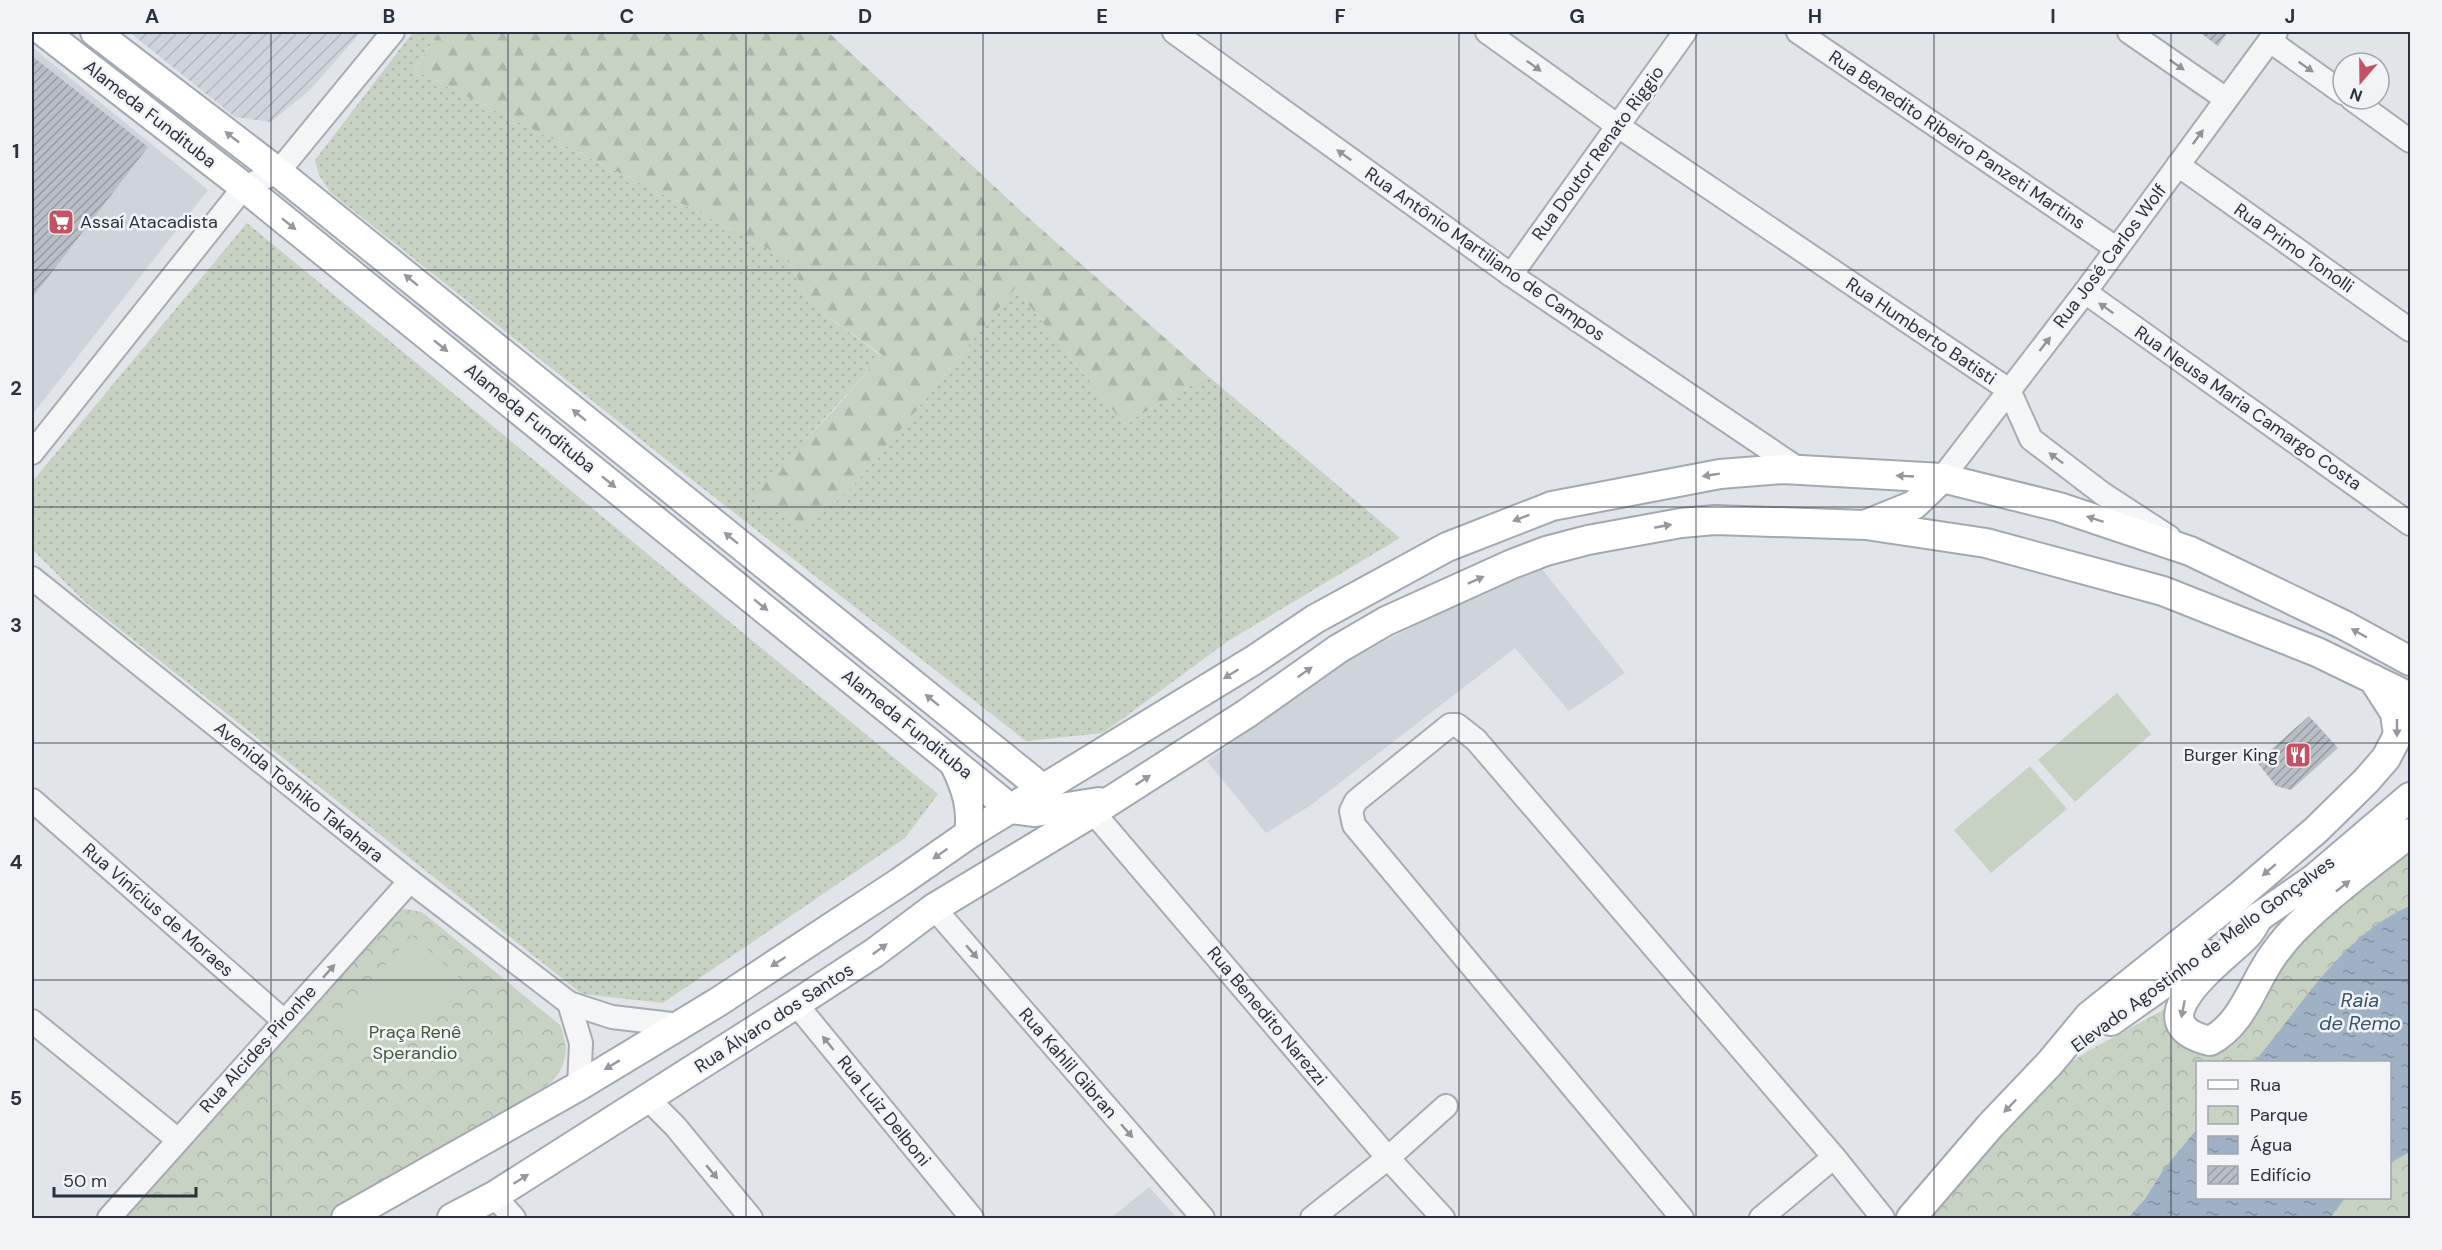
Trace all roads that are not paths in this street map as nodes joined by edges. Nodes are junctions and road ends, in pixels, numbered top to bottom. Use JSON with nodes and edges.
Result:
{"nodes":[{"id":1,"x":44,"y":32,"type":"edge"},
{"id":2,"x":95,"y":32,"type":"edge"},
{"id":3,"x":393,"y":32,"type":"edge"},
{"id":4,"x":1174,"y":32,"type":"edge"},
{"id":5,"x":1487,"y":32,"type":"edge"},
{"id":6,"x":1685,"y":32,"type":"edge"},
{"id":7,"x":1798,"y":32,"type":"edge"},
{"id":8,"x":2129,"y":32,"type":"edge"},
{"id":9,"x":2273,"y":36,"type":"edge"},
{"id":10,"x":2331,"y":83,"type":"edge"},
{"id":11,"x":2226,"y":99,"type":"junction"},
{"id":12,"x":2369,"y":111,"type":"edge"},
{"id":13,"x":1618,"y":126,"type":"junction"},
{"id":14,"x":2410,"y":141,"type":"edge"},
{"id":15,"x":2178,"y":165,"type":"junction"},
{"id":16,"x":278,"y":172,"type":"junction"},
{"id":17,"x":244,"y":187,"type":"junction"},
{"id":18,"x":2116,"y":248,"type":"junction"},
{"id":19,"x":1511,"y":275,"type":"junction"},
{"id":20,"x":2085,"y":292,"type":"junction"},
{"id":21,"x":2410,"y":330,"type":"edge"},
{"id":22,"x":2009,"y":390,"type":"junction"},
{"id":23,"x":32,"y":453,"type":"edge"},
{"id":24,"x":1800,"y":470,"type":"junction"},
{"id":25,"x":1942,"y":478,"type":"junction"},
{"id":26,"x":2410,"y":524,"type":"edge"},
{"id":27,"x":1866,"y":525,"type":"junction"},
{"id":28,"x":2190,"y":551,"type":"junction"},
{"id":29,"x":32,"y":578,"type":"edge"},
{"id":30,"x":1315,"y":619,"type":"junction"},
{"id":31,"x":1338,"y":649,"type":"junction"},
{"id":32,"x":2410,"y":661,"type":"edge"},
{"id":33,"x":2372,"y":677,"type":"junction"},
{"id":34,"x":2410,"y":697,"type":"edge"},
{"id":35,"x":960,"y":723,"type":"junction"},
{"id":36,"x":953,"y":760,"type":"junction"},
{"id":37,"x":1079,"y":768,"type":"junction"},
{"id":38,"x":2410,"y":797,"type":"edge"},
{"id":39,"x":32,"y":800,"type":"edge"},
{"id":40,"x":1030,"y":803,"type":"junction"},
{"id":41,"x":1104,"y":805,"type":"junction"},
{"id":42,"x":2410,"y":833,"type":"edge"},
{"id":43,"x":969,"y":834,"type":"junction"},
{"id":44,"x":989,"y":875,"type":"junction"},
{"id":45,"x":410,"y":881,"type":"junction"},
{"id":46,"x":934,"y":908,"type":"junction"},
{"id":47,"x":2259,"y":917,"type":"junction"},
{"id":48,"x":569,"y":1003,"type":"junction"},
{"id":49,"x":796,"y":1004,"type":"junction"},
{"id":50,"x":32,"y":1021,"type":"edge"},
{"id":51,"x":284,"y":1021,"type":"junction"},
{"id":52,"x":680,"y":1025,"type":"junction"},
{"id":53,"x":2050,"y":1063,"type":"junction"},
{"id":54,"x":579,"y":1086,"type":"junction"},
{"id":55,"x":648,"y":1099,"type":"junction"},
{"id":56,"x":1446,"y":1106,"type":"dead end"},
{"id":57,"x":177,"y":1139,"type":"junction"},
{"id":58,"x":1834,"y":1157,"type":"junction"},
{"id":59,"x":1388,"y":1158,"type":"junction"},
{"id":60,"x":494,"y":1196,"type":"junction"},
{"id":61,"x":109,"y":1218,"type":"edge"},
{"id":62,"x":346,"y":1218,"type":"edge"},
{"id":63,"x":452,"y":1218,"type":"edge"},
{"id":64,"x":513,"y":1218,"type":"edge"},
{"id":65,"x":751,"y":1218,"type":"edge"},
{"id":66,"x":972,"y":1218,"type":"edge"},
{"id":67,"x":1203,"y":1218,"type":"edge"},
{"id":68,"x":1312,"y":1218,"type":"edge"},
{"id":69,"x":1443,"y":1218,"type":"edge"},
{"id":70,"x":1682,"y":1218,"type":"edge"},
{"id":71,"x":1761,"y":1218,"type":"edge"},
{"id":72,"x":1883,"y":1218,"type":"edge"},
{"id":73,"x":1911,"y":1218,"type":"edge"}],
"edges":[{"from":1,"to":17,"type":"main road","name":"Alameda Fundituba"},
{"from":16,"to":2,"type":"main road","name":"Alameda Fundituba","one_way":true},
{"from":3,"to":16,"type":"street"},
{"from":19,"to":4,"type":"street","name":"Rua Antônio Martiliano de Campos","one_way":true},
{"from":5,"to":13,"type":"street","name":"Rua Humberto Batisti","one_way":true},
{"from":6,"to":13,"type":"street","name":"Rua Doutor Renato Riggio"},
{"from":7,"to":18,"type":"street","name":"Rua Benedito Ribeiro Panzeti Martins"},
{"from":8,"to":11,"type":"street","one_way":true},
{"from":9,"to":10,"type":"street","one_way":true},
{"from":9,"to":11,"type":"street","name":"Rua José Carlos Wolf"},
{"from":15,"to":11,"type":"street","name":"Rua José Carlos Wolf","one_way":true},
{"from":12,"to":14,"type":"street"},
{"from":13,"to":19,"type":"street","name":"Rua Doutor Renato Riggio"},
{"from":13,"to":22,"type":"street","name":"Rua Humberto Batisti"},
{"from":15,"to":18,"type":"street","name":"Rua José Carlos Wolf"},
{"from":15,"to":21,"type":"street","name":"Rua Primo Tonolli"},
{"from":16,"to":17,"type":"street"},
{"from":35,"to":16,"type":"main road","name":"Alameda Fundituba","one_way":true},
{"from":17,"to":23,"type":"street"},
{"from":17,"to":36,"type":"main road","name":"Alameda Fundituba","one_way":true},
{"from":18,"to":20,"type":"street","name":"Rua José Carlos Wolf"},
{"from":19,"to":24,"type":"street","name":"Rua Antônio Martiliano de Campos"},
{"from":22,"to":20,"type":"street","name":"Rua José Carlos Wolf","one_way":true},
{"from":26,"to":20,"type":"street","name":"Rua Neusa Maria Camargo Costa","one_way":true},
{"from":22,"to":25,"type":"street","name":"Rua José Carlos Wolf"},
{"from":28,"to":22,"type":"street","name":"Rua Humberto Batisti","one_way":true},
{"from":25,"to":24,"type":"main road","one_way":true},
{"from":24,"to":30,"type":"main road","one_way":true},
{"from":25,"to":27,"type":"main road"},
{"from":28,"to":25,"type":"main road","one_way":true},
{"from":31,"to":27,"type":"main road","name":"Rua Álvaro dos Santos","one_way":true},
{"from":27,"to":33,"type":"main road","name":"Rua Álvaro dos Santos"},
{"from":32,"to":28,"type":"main road","name":"Rua Humberto Batisti","one_way":true},
{"from":29,"to":45,"type":"street","name":"Avenida Toshiko Takahara"},
{"from":30,"to":31,"type":"main road"},
{"from":30,"to":37,"type":"main road","one_way":true},
{"from":41,"to":31,"type":"main road","name":"Rua Álvaro dos Santos","one_way":true},
{"from":33,"to":34,"type":"main road","name":"Rua Álvaro dos Santos"},
{"from":33,"to":53,"type":"main road","one_way":true},
{"from":35,"to":37,"type":"main road"},
{"from":35,"to":40,"type":"main road","name":"Alameda Fundituba"},
{"from":36,"to":40,"type":"main road","name":"Alameda Fundituba"},
{"from":36,"to":43,"type":"main road"},
{"from":37,"to":40,"type":"main road"},
{"from":38,"to":47,"type":"main road","name":"Elevado Agostinho de Mello Gonçalves"},
{"from":39,"to":51,"type":"street","name":"Rua Vinícius de Moraes"},
{"from":40,"to":41,"type":"main road"},
{"from":40,"to":43,"type":"main road"},
{"from":40,"to":44,"type":"main road"},
{"from":41,"to":44,"type":"main road","name":"Rua Álvaro dos Santos"},
{"from":41,"to":59,"type":"street","name":"Rua Benedito Narezzi"},
{"from":47,"to":42,"type":"main road","one_way":true},
{"from":43,"to":52,"type":"main road","one_way":true},
{"from":44,"to":46,"type":"main road","name":"Rua Álvaro dos Santos"},
{"from":45,"to":48,"type":"street","name":"Avenida Toshiko Takahara"},
{"from":51,"to":45,"type":"street","name":"Rua Alcides Pironhe","one_way":true},
{"from":49,"to":46,"type":"main road","name":"Rua Álvaro dos Santos","one_way":true},
{"from":46,"to":67,"type":"street","name":"Rua Kahlil Gibran","one_way":true},
{"from":47,"to":53,"type":"main road","name":"Elevado Agostinho de Mello Gonçalves"},
{"from":48,"to":52,"type":"street","name":"Avenida Toshiko Takahara"},
{"from":48,"to":54,"type":"street"},
{"from":49,"to":55,"type":"main road","name":"Rua Álvaro dos Santos"},
{"from":66,"to":49,"type":"street","name":"Rua Luiz Delboni","one_way":true},
{"from":50,"to":57,"type":"street"},
{"from":51,"to":57,"type":"street","name":"Rua Alcides Pironhe"},
{"from":52,"to":54,"type":"main road","one_way":true},
{"from":53,"to":73,"type":"main road","one_way":true},
{"from":54,"to":62,"type":"main road"},
{"from":60,"to":55,"type":"main road","name":"Rua Álvaro dos Santos","one_way":true},
{"from":55,"to":65,"type":"street","one_way":true},
{"from":56,"to":59,"type":"street"},
{"from":57,"to":61,"type":"street","name":"Rua Alcides Pironhe"},
{"from":58,"to":70,"type":"street"},
{"from":58,"to":71,"type":"street"},
{"from":58,"to":72,"type":"street"},
{"from":59,"to":68,"type":"street"},
{"from":59,"to":69,"type":"street","name":"Rua Benedito Narezzi"},
{"from":60,"to":63,"type":"main road","name":"Rua Álvaro dos Santos"},
{"from":60,"to":64,"type":"street"}]}
